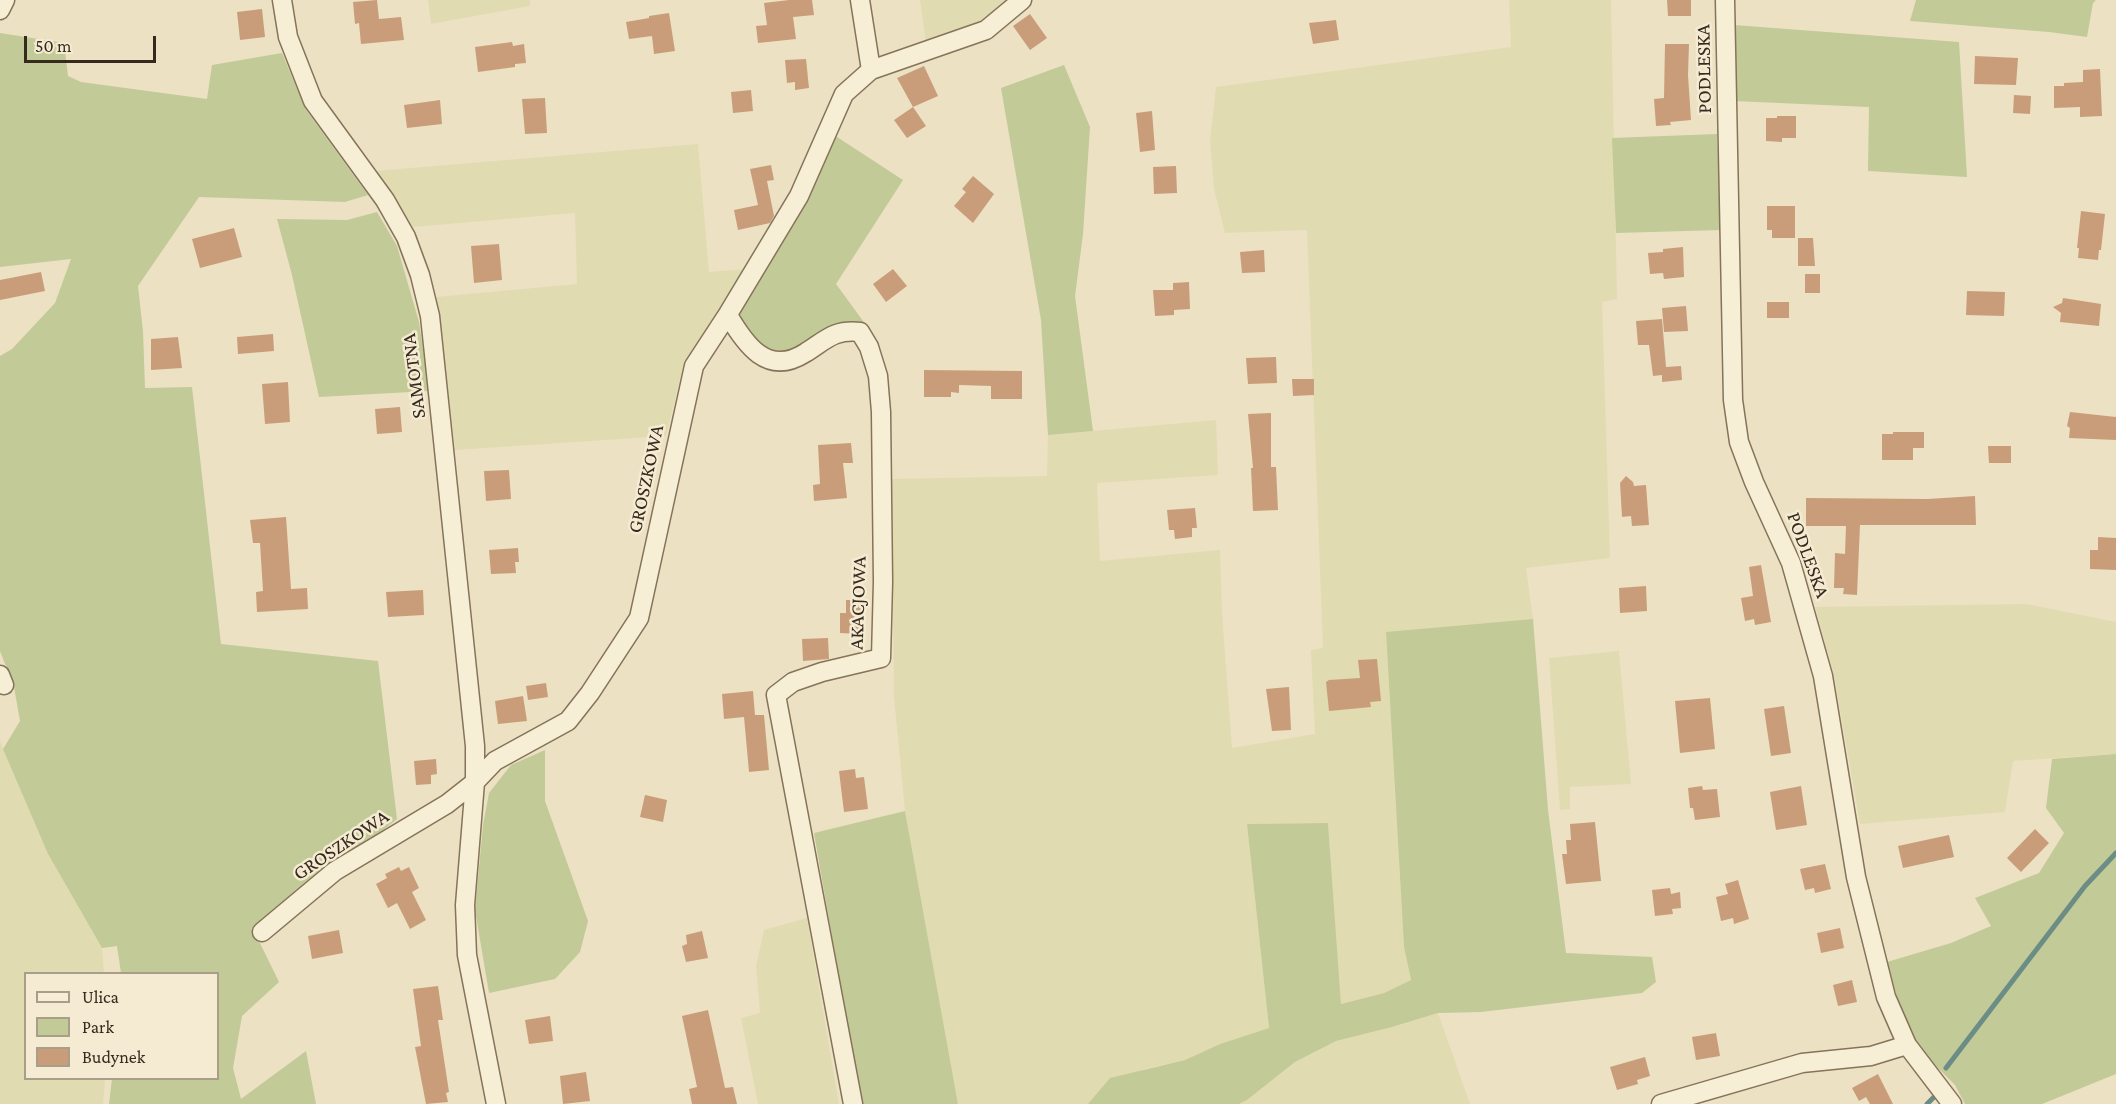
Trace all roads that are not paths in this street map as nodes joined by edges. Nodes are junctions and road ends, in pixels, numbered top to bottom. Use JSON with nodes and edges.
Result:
{"nodes":[{"id":1,"x":5,"y":0,"type":"edge"},
{"id":2,"x":282,"y":0,"type":"edge"},
{"id":3,"x":860,"y":0,"type":"edge"},
{"id":4,"x":1022,"y":0,"type":"edge"},
{"id":5,"x":1725,"y":0,"type":"edge"},
{"id":6,"x":0,"y":10,"type":"edge"},
{"id":7,"x":871,"y":70,"type":"junction"},
{"id":8,"x":728,"y":315,"type":"junction"},
{"id":9,"x":475,"y":782,"type":"junction"},
{"id":10,"x":262,"y":932,"type":"dead end"},
{"id":11,"x":1907,"y":1045,"type":"junction"},
{"id":12,"x":496,"y":1104,"type":"edge"},
{"id":13,"x":853,"y":1104,"type":"edge"},
{"id":14,"x":1660,"y":1104,"type":"edge"},
{"id":15,"x":1952,"y":1104,"type":"edge"}],
"edges":[{"from":1,"to":6,"type":"street"},
{"from":2,"to":9,"type":"street","name":"SAMOTNA"},
{"from":3,"to":7,"type":"street"},
{"from":4,"to":7,"type":"street","name":"GROSZKOWA"},
{"from":5,"to":11,"type":"street","name":"PODLESKA"},
{"from":7,"to":8,"type":"street","name":"GROSZKOWA"},
{"from":8,"to":9,"type":"street","name":"GROSZKOWA"},
{"from":8,"to":13,"type":"street","name":"AKACJOWA"},
{"from":9,"to":10,"type":"street","name":"GROSZKOWA"},
{"from":9,"to":12,"type":"street","name":"SAMOTNA"},
{"from":11,"to":14,"type":"street"},
{"from":11,"to":15,"type":"street","name":"PODLESKA"}]}
